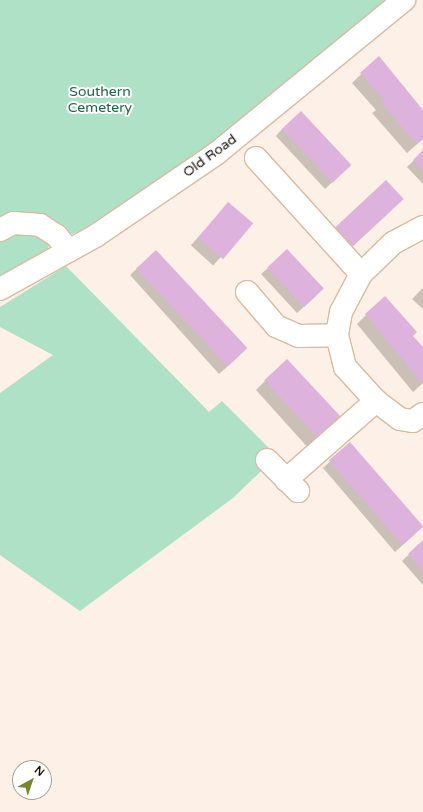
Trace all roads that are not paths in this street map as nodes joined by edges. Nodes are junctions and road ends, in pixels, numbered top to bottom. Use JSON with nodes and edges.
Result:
{"nodes":[{"id":1,"x":404,"y":0,"type":"edge"},
{"id":2,"x":256,"y":158,"type":"dead end"},
{"id":3,"x":423,"y":227,"type":"edge"},
{"id":4,"x":0,"y":230,"type":"edge"},
{"id":5,"x":70,"y":251,"type":"junction"},
{"id":6,"x":361,"y":274,"type":"junction"},
{"id":7,"x":0,"y":289,"type":"edge"},
{"id":8,"x":247,"y":292,"type":"dead end"},
{"id":9,"x":337,"y":335,"type":"junction"},
{"id":10,"x":376,"y":401,"type":"junction"},
{"id":11,"x":423,"y":414,"type":"edge"},
{"id":12,"x":267,"y":460,"type":"dead end"}],
"edges":[{"from":1,"to":5,"type":"street","name":"Old Road"},
{"from":2,"to":6,"type":"street"},
{"from":3,"to":6,"type":"street"},
{"from":4,"to":5,"type":"street"},
{"from":5,"to":7,"type":"street","name":"Old Road"},
{"from":6,"to":9,"type":"street"},
{"from":8,"to":9,"type":"street"},
{"from":9,"to":10,"type":"street"},
{"from":10,"to":11,"type":"street"},
{"from":10,"to":12,"type":"street"}]}
